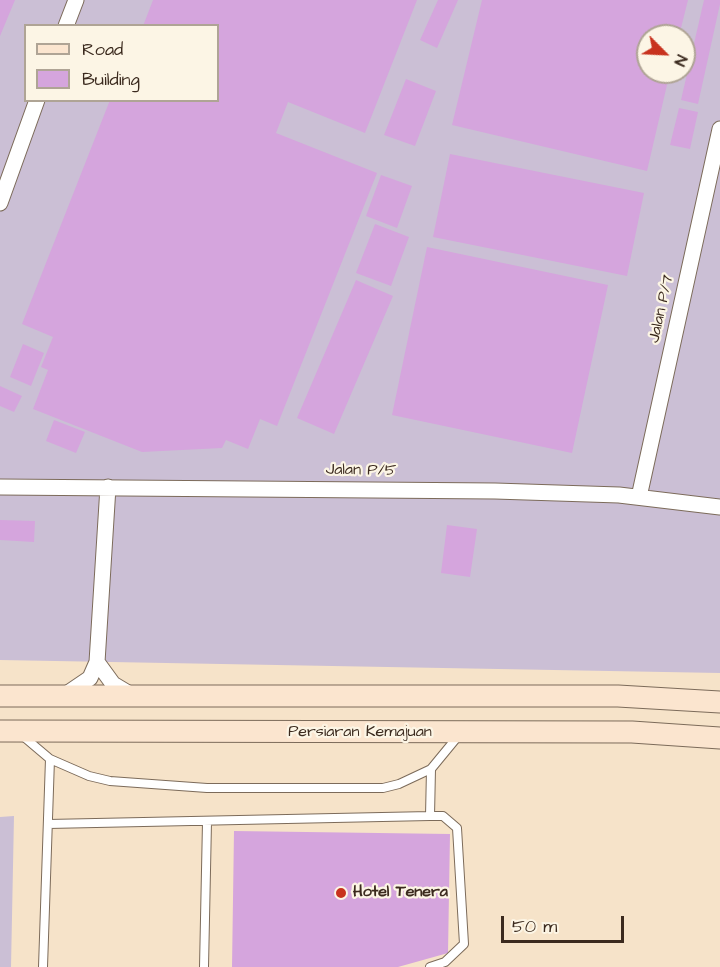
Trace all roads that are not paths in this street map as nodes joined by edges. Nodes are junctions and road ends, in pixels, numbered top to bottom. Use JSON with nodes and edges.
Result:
{"nodes":[{"id":1,"x":76,"y":0,"type":"edge"},
{"id":2,"x":67,"y":24,"type":"edge"},
{"id":3,"x":36,"y":102,"type":"edge"},
{"id":4,"x":720,"y":129,"type":"edge"},
{"id":5,"x":0,"y":203,"type":"edge"},
{"id":6,"x":0,"y":487,"type":"edge"},
{"id":7,"x":108,"y":488,"type":"junction"},
{"id":8,"x":639,"y":497,"type":"junction"},
{"id":9,"x":720,"y":507,"type":"edge"},
{"id":10,"x":97,"y":662,"type":"junction"},
{"id":11,"x":0,"y":696,"type":"edge"},
{"id":12,"x":62,"y":696,"type":"junction"},
{"id":13,"x":136,"y":698,"type":"junction"},
{"id":14,"x":720,"y":702,"type":"edge"},
{"id":15,"x":9,"y":731,"type":"edge"},
{"id":16,"x":460,"y":734,"type":"junction"},
{"id":17,"x":720,"y":738,"type":"edge"},
{"id":18,"x":50,"y":759,"type":"junction"},
{"id":19,"x":431,"y":769,"type":"junction"},
{"id":20,"x":430,"y":816,"type":"junction"},
{"id":21,"x":207,"y":822,"type":"junction"},
{"id":22,"x":48,"y":824,"type":"junction"},
{"id":23,"x":43,"y":967,"type":"edge"},
{"id":24,"x":204,"y":967,"type":"edge"},
{"id":25,"x":430,"y":967,"type":"edge"}],
"edges":[{"from":1,"to":2,"type":"street"},
{"from":3,"to":5,"type":"street"},
{"from":4,"to":8,"type":"street","name":"Jalan P/7"},
{"from":6,"to":7,"type":"street","name":"Jalan P/5"},
{"from":7,"to":8,"type":"street","name":"Jalan P/5"},
{"from":7,"to":10,"type":"street"},
{"from":8,"to":9,"type":"street","name":"Jalan P/5"},
{"from":10,"to":12,"type":"street"},
{"from":10,"to":13,"type":"street"},
{"from":11,"to":12,"type":"main road"},
{"from":12,"to":13,"type":"main road"},
{"from":13,"to":14,"type":"main road"},
{"from":15,"to":16,"type":"main road","name":"Persiaran Kemajuan"},
{"from":15,"to":18,"type":"lane"},
{"from":16,"to":17,"type":"main road","name":"Persiaran Kemajuan"},
{"from":16,"to":19,"type":"lane"},
{"from":18,"to":19,"type":"lane"},
{"from":18,"to":22,"type":"lane"},
{"from":19,"to":20,"type":"lane"},
{"from":20,"to":21,"type":"lane"},
{"from":20,"to":25,"type":"lane"},
{"from":21,"to":22,"type":"lane"},
{"from":21,"to":24,"type":"lane"},
{"from":22,"to":23,"type":"lane"}]}
